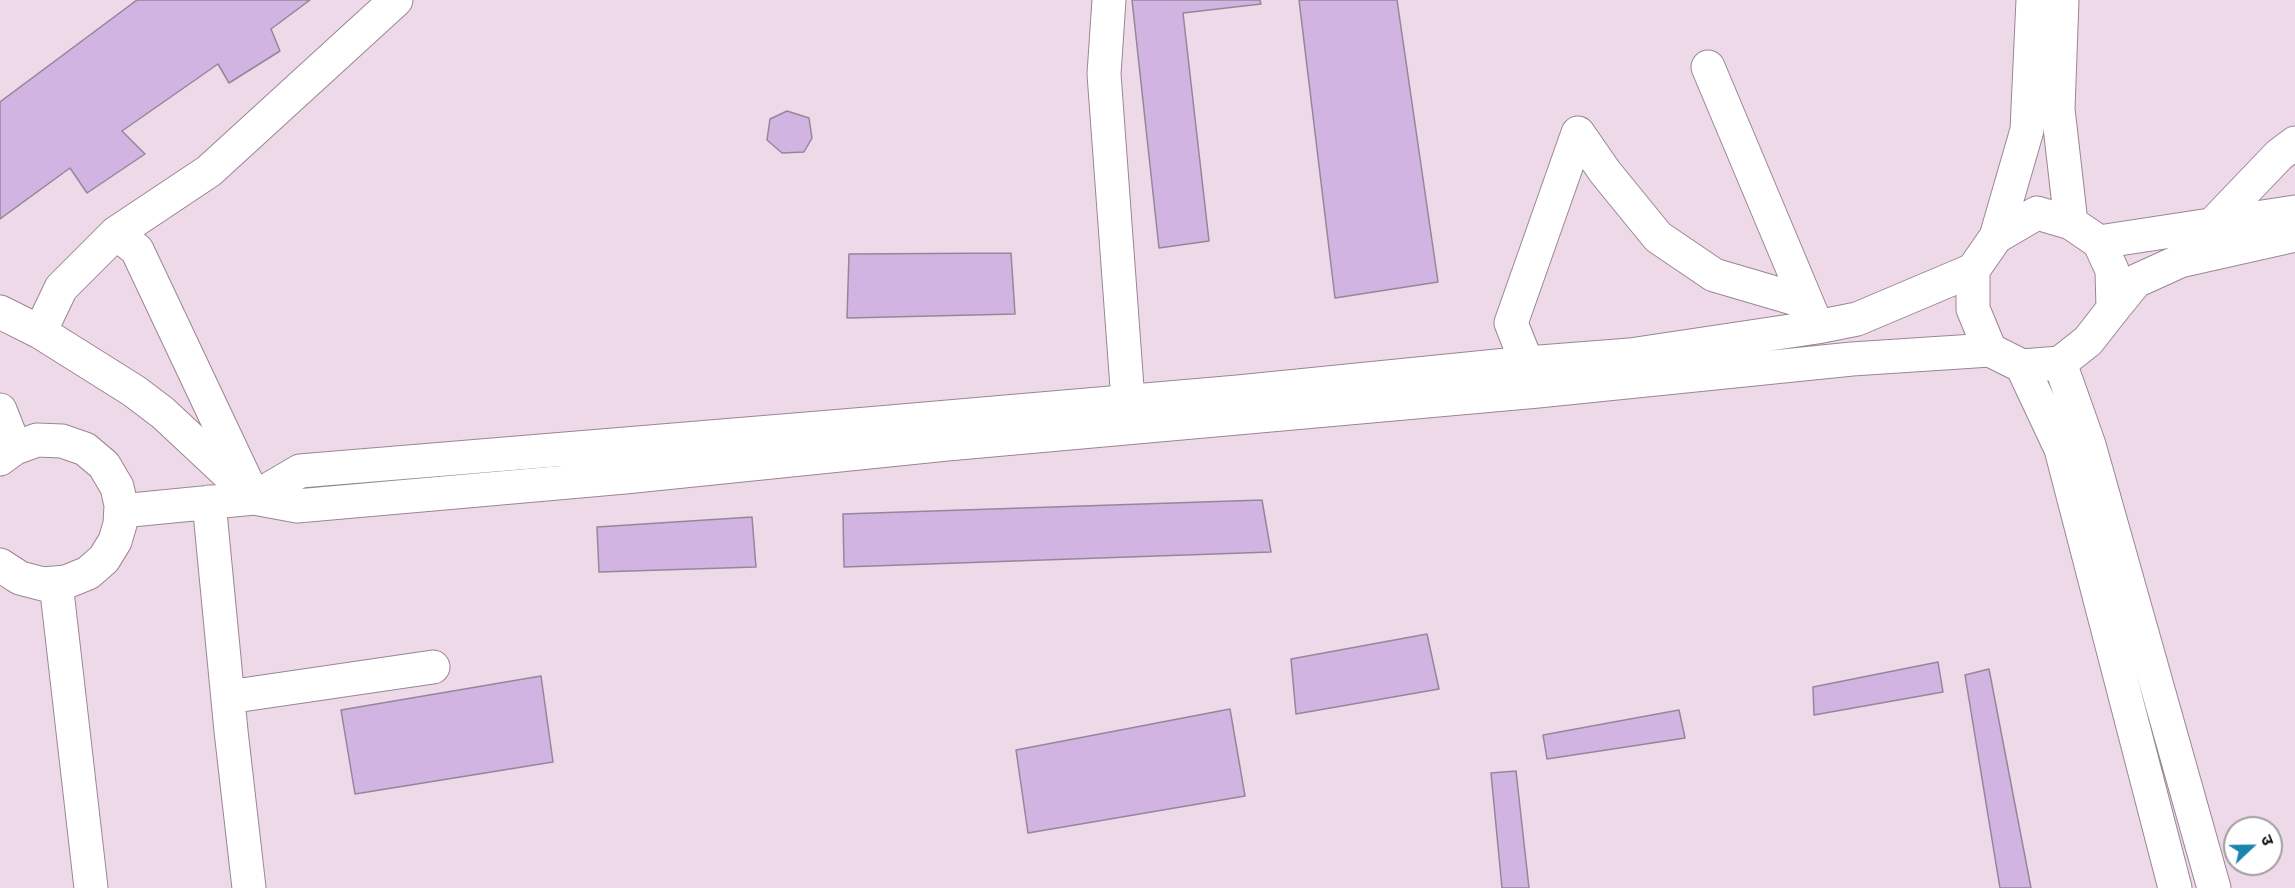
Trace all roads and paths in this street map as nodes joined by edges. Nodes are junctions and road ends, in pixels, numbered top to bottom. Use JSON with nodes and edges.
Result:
{"nodes":[{"id":1,"x":396,"y":0,"type":"edge"},
{"id":2,"x":1109,"y":0,"type":"edge"},
{"id":3,"x":2033,"y":0,"type":"edge"},
{"id":4,"x":2062,"y":0,"type":"edge"},
{"id":5,"x":1708,"y":67,"type":"dead end"},
{"id":6,"x":2295,"y":143,"type":"edge"},
{"id":7,"x":2295,"y":212,"type":"edge"},
{"id":8,"x":2071,"y":223,"type":"junction"},
{"id":9,"x":2211,"y":226,"type":"junction"},
{"id":10,"x":116,"y":233,"type":"junction"},
{"id":11,"x":2295,"y":235,"type":"edge"},
{"id":12,"x":1996,"y":237,"type":"junction"},
{"id":13,"x":2099,"y":242,"type":"junction"},
{"id":14,"x":1973,"y":270,"type":"junction"},
{"id":15,"x":2113,"y":309,"type":"junction"},
{"id":16,"x":0,"y":312,"type":"edge"},
{"id":17,"x":1812,"y":315,"type":"junction"},
{"id":18,"x":40,"y":332,"type":"junction"},
{"id":19,"x":1990,"y":350,"type":"junction"},
{"id":20,"x":2060,"y":363,"type":"junction"},
{"id":21,"x":2022,"y":366,"type":"junction"},
{"id":22,"x":1532,"y":377,"type":"junction"},
{"id":23,"x":1128,"y":401,"type":"junction"},
{"id":24,"x":0,"y":410,"type":"edge"},
{"id":25,"x":7,"y":454,"type":"edge"},
{"id":26,"x":254,"y":498,"type":"junction"},
{"id":27,"x":209,"y":502,"type":"junction"},
{"id":28,"x":121,"y":511,"type":"junction"},
{"id":29,"x":0,"y":564,"type":"edge"},
{"id":30,"x":56,"y":583,"type":"junction"},
{"id":31,"x":433,"y":667,"type":"dead end"},
{"id":32,"x":228,"y":697,"type":"junction"},
{"id":33,"x":91,"y":888,"type":"edge"},
{"id":34,"x":249,"y":888,"type":"edge"},
{"id":35,"x":2175,"y":888,"type":"edge"},
{"id":36,"x":2214,"y":888,"type":"edge"}],
"edges":[{"from":1,"to":10,"type":"street"},
{"from":2,"to":23,"type":"street"},
{"from":3,"to":12,"type":"street"},
{"from":4,"to":8,"type":"street"},
{"from":5,"to":17,"type":"street"},
{"from":6,"to":9,"type":"street"},
{"from":7,"to":9,"type":"street"},
{"from":8,"to":12,"type":"street"},
{"from":8,"to":13,"type":"street"},
{"from":9,"to":13,"type":"street"},
{"from":10,"to":18,"type":"street"},
{"from":10,"to":26,"type":"street"},
{"from":11,"to":15,"type":"street"},
{"from":12,"to":14,"type":"street"},
{"from":13,"to":15,"type":"street"},
{"from":14,"to":17,"type":"street"},
{"from":14,"to":19,"type":"street"},
{"from":15,"to":20,"type":"street"},
{"from":16,"to":18,"type":"street"},
{"from":17,"to":22,"type":"street"},
{"from":17,"to":22,"type":"street"},
{"from":18,"to":26,"type":"street"},
{"from":19,"to":21,"type":"street"},
{"from":19,"to":22,"type":"street"},
{"from":20,"to":21,"type":"street"},
{"from":20,"to":36,"type":"street"},
{"from":21,"to":35,"type":"street"},
{"from":22,"to":23,"type":"street"},
{"from":22,"to":26,"type":"street"},
{"from":23,"to":26,"type":"street"},
{"from":24,"to":25,"type":"street"},
{"from":25,"to":28,"type":"street"},
{"from":26,"to":27,"type":"street"},
{"from":27,"to":28,"type":"street"},
{"from":27,"to":32,"type":"street"},
{"from":28,"to":30,"type":"street"},
{"from":29,"to":30,"type":"street"},
{"from":30,"to":33,"type":"street"},
{"from":31,"to":32,"type":"street"},
{"from":32,"to":34,"type":"street"}]}
